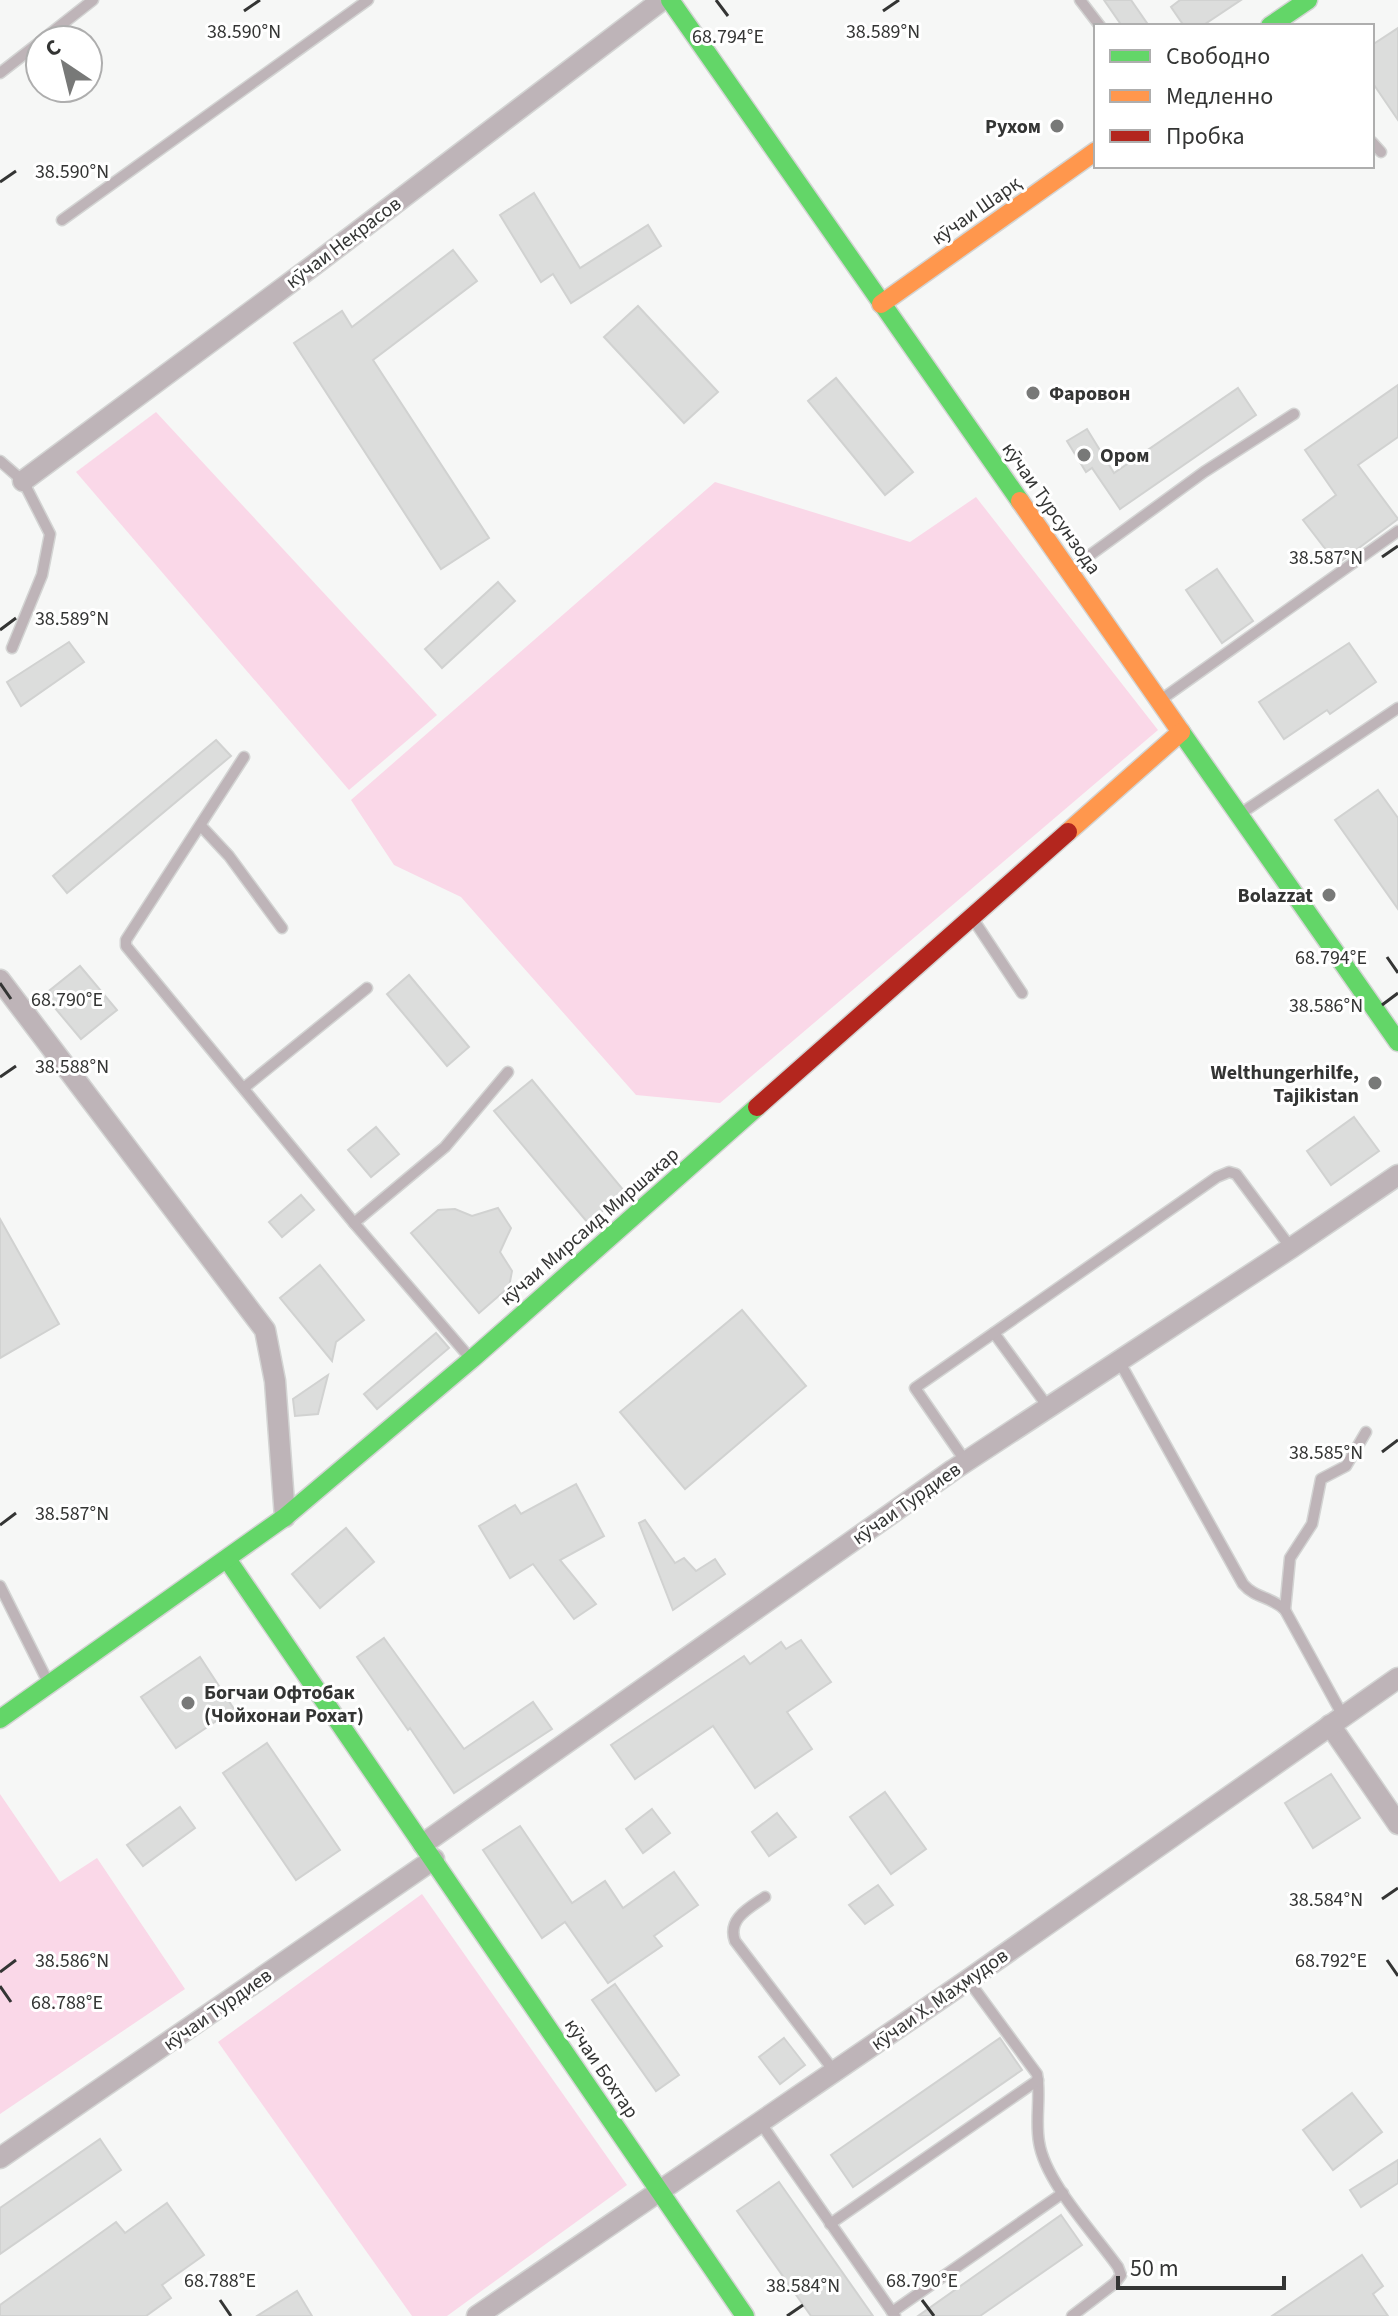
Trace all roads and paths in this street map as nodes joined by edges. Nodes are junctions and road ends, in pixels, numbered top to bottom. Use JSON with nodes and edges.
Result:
{"nodes":[{"id":1,"x":93,"y":0,"type":"edge"},
{"id":2,"x":368,"y":0,"type":"edge"},
{"id":3,"x":662,"y":0,"type":"edge"},
{"id":4,"x":670,"y":0,"type":"edge"},
{"id":5,"x":1080,"y":0,"type":"edge"},
{"id":6,"x":1308,"y":0,"type":"edge"},
{"id":7,"x":1291,"y":20,"type":"edge"},
{"id":8,"x":63,"y":24,"type":"edge"},
{"id":9,"x":1098,"y":24,"type":"edge"},
{"id":10,"x":24,"y":54,"type":"edge"},
{"id":11,"x":0,"y":73,"type":"edge"},
{"id":12,"x":1374,"y":144,"type":"edge"},
{"id":13,"x":1094,"y":152,"type":"edge"},
{"id":14,"x":1381,"y":152,"type":"dead end"},
{"id":15,"x":62,"y":220,"type":"dead end"},
{"id":16,"x":881,"y":304,"type":"junction"},
{"id":17,"x":1294,"y":414,"type":"dead end"},
{"id":18,"x":0,"y":461,"type":"edge"},
{"id":19,"x":23,"y":481,"type":"junction"},
{"id":20,"x":1398,"y":531,"type":"edge"},
{"id":21,"x":1070,"y":571,"type":"junction"},
{"id":22,"x":12,"y":648,"type":"dead end"},
{"id":23,"x":1159,"y":701,"type":"junction"},
{"id":24,"x":1398,"y":708,"type":"edge"},
{"id":25,"x":1181,"y":732,"type":"junction"},
{"id":26,"x":244,"y":757,"type":"dead end"},
{"id":27,"x":1238,"y":815,"type":"junction"},
{"id":28,"x":201,"y":826,"type":"junction"},
{"id":29,"x":972,"y":917,"type":"junction"},
{"id":30,"x":282,"y":928,"type":"dead end"},
{"id":31,"x":0,"y":980,"type":"edge"},
{"id":32,"x":367,"y":988,"type":"dead end"},
{"id":33,"x":1022,"y":993,"type":"dead end"},
{"id":34,"x":1398,"y":1042,"type":"edge"},
{"id":35,"x":508,"y":1072,"type":"dead end"},
{"id":36,"x":245,"y":1087,"type":"junction"},
{"id":37,"x":1398,"y":1175,"type":"edge"},
{"id":38,"x":354,"y":1223,"type":"junction"},
{"id":39,"x":1291,"y":1248,"type":"junction"},
{"id":40,"x":994,"y":1333,"type":"junction"},
{"id":41,"x":472,"y":1359,"type":"junction"},
{"id":42,"x":1119,"y":1361,"type":"junction"},
{"id":43,"x":1048,"y":1407,"type":"junction"},
{"id":44,"x":1366,"y":1432,"type":"dead end"},
{"id":45,"x":966,"y":1462,"type":"junction"},
{"id":46,"x":285,"y":1517,"type":"junction"},
{"id":47,"x":227,"y":1559,"type":"junction"},
{"id":48,"x":0,"y":1586,"type":"edge"},
{"id":49,"x":1285,"y":1610,"type":"junction"},
{"id":50,"x":1398,"y":1678,"type":"edge"},
{"id":51,"x":49,"y":1684,"type":"junction"},
{"id":52,"x":0,"y":1719,"type":"edge"},
{"id":53,"x":1336,"y":1720,"type":"junction"},
{"id":54,"x":1398,"y":1824,"type":"edge"},
{"id":55,"x":428,"y":1852,"type":"junction"},
{"id":56,"x":765,"y":1897,"type":"dead end"},
{"id":57,"x":968,"y":1980,"type":"junction"},
{"id":58,"x":834,"y":2071,"type":"junction"},
{"id":59,"x":1038,"y":2080,"type":"junction"},
{"id":60,"x":760,"y":2122,"type":"junction"},
{"id":61,"x":0,"y":2158,"type":"edge"},
{"id":62,"x":659,"y":2190,"type":"junction"},
{"id":63,"x":1063,"y":2193,"type":"junction"},
{"id":64,"x":830,"y":2224,"type":"junction"},
{"id":65,"x":893,"y":2314,"type":"edge"},
{"id":66,"x":477,"y":2316,"type":"edge"},
{"id":67,"x":745,"y":2316,"type":"edge"},
{"id":68,"x":1072,"y":2316,"type":"edge"}],
"edges":[{"from":1,"to":8,"type":"lane"},
{"from":2,"to":15,"type":"lane"},
{"from":3,"to":19,"type":"street","name":"кӯчаи Некрасов"},
{"from":4,"to":16,"type":"street","name":"кӯчаи Турсунзода"},
{"from":5,"to":9,"type":"lane"},
{"from":6,"to":7,"type":"street"},
{"from":10,"to":11,"type":"lane"},
{"from":12,"to":14,"type":"lane"},
{"from":13,"to":16,"type":"street","name":"кӯчаи Шарқ"},
{"from":16,"to":21,"type":"street","name":"кӯчаи Турсунзода"},
{"from":17,"to":21,"type":"lane"},
{"from":18,"to":19,"type":"lane"},
{"from":19,"to":22,"type":"lane"},
{"from":20,"to":23,"type":"lane"},
{"from":21,"to":23,"type":"street","name":"кӯчаи Турсунзода"},
{"from":23,"to":25,"type":"street","name":"кӯчаи Турсунзода"},
{"from":24,"to":27,"type":"lane"},
{"from":25,"to":27,"type":"street","name":"кӯчаи Турсунзода"},
{"from":25,"to":29,"type":"street","name":"кӯчаи Мирсаид Миршакар"},
{"from":26,"to":28,"type":"lane"},
{"from":27,"to":34,"type":"street","name":"кӯчаи Турсунзода"},
{"from":28,"to":30,"type":"lane"},
{"from":28,"to":36,"type":"lane"},
{"from":29,"to":33,"type":"lane"},
{"from":29,"to":41,"type":"street","name":"кӯчаи Мирсаид Миршакар"},
{"from":31,"to":46,"type":"street"},
{"from":32,"to":36,"type":"lane"},
{"from":35,"to":38,"type":"lane"},
{"from":36,"to":38,"type":"lane"},
{"from":37,"to":39,"type":"street","name":"кӯчаи Турдиев"},
{"from":38,"to":41,"type":"lane"},
{"from":39,"to":40,"type":"lane"},
{"from":39,"to":42,"type":"street","name":"кӯчаи Турдиев"},
{"from":40,"to":43,"type":"lane"},
{"from":40,"to":45,"type":"lane"},
{"from":41,"to":46,"type":"street","name":"кӯчаи Мирсаид Миршакар"},
{"from":42,"to":43,"type":"street","name":"кӯчаи Турдиев"},
{"from":42,"to":49,"type":"lane"},
{"from":43,"to":45,"type":"street","name":"кӯчаи Турдиев"},
{"from":44,"to":49,"type":"lane"},
{"from":45,"to":55,"type":"street","name":"кӯчаи Турдиев"},
{"from":46,"to":47,"type":"street","name":"кӯчаи Мирсаид Миршакар"},
{"from":47,"to":51,"type":"street","name":"кӯчаи Мирсаид Миршакар"},
{"from":47,"to":55,"type":"street","name":"кӯчаи Бохтар"},
{"from":48,"to":51,"type":"lane"},
{"from":49,"to":53,"type":"lane"},
{"from":50,"to":53,"type":"street","name":"кӯчаи Х. Маҳмудов"},
{"from":51,"to":52,"type":"street","name":"кӯчаи Мирсаид Миршакар"},
{"from":53,"to":54,"type":"street"},
{"from":53,"to":57,"type":"street","name":"кӯчаи Х. Маҳмудов"},
{"from":55,"to":61,"type":"street","name":"кӯчаи Турдиев"},
{"from":55,"to":62,"type":"street","name":"кӯчаи Бохтар"},
{"from":56,"to":58,"type":"lane"},
{"from":57,"to":58,"type":"street","name":"кӯчаи Х. Маҳмудов"},
{"from":57,"to":59,"type":"lane"},
{"from":58,"to":60,"type":"street","name":"кӯчаи Х. Маҳмудов"},
{"from":59,"to":63,"type":"lane"},
{"from":59,"to":64,"type":"lane"},
{"from":60,"to":62,"type":"street","name":"кӯчаи Х. Маҳмудов"},
{"from":60,"to":64,"type":"lane"},
{"from":62,"to":66,"type":"street","name":"кӯчаи Х. Маҳмудов"},
{"from":62,"to":67,"type":"street","name":"кӯчаи Бохтар"},
{"from":63,"to":65,"type":"lane"},
{"from":63,"to":68,"type":"lane"},
{"from":64,"to":65,"type":"lane"}]}
